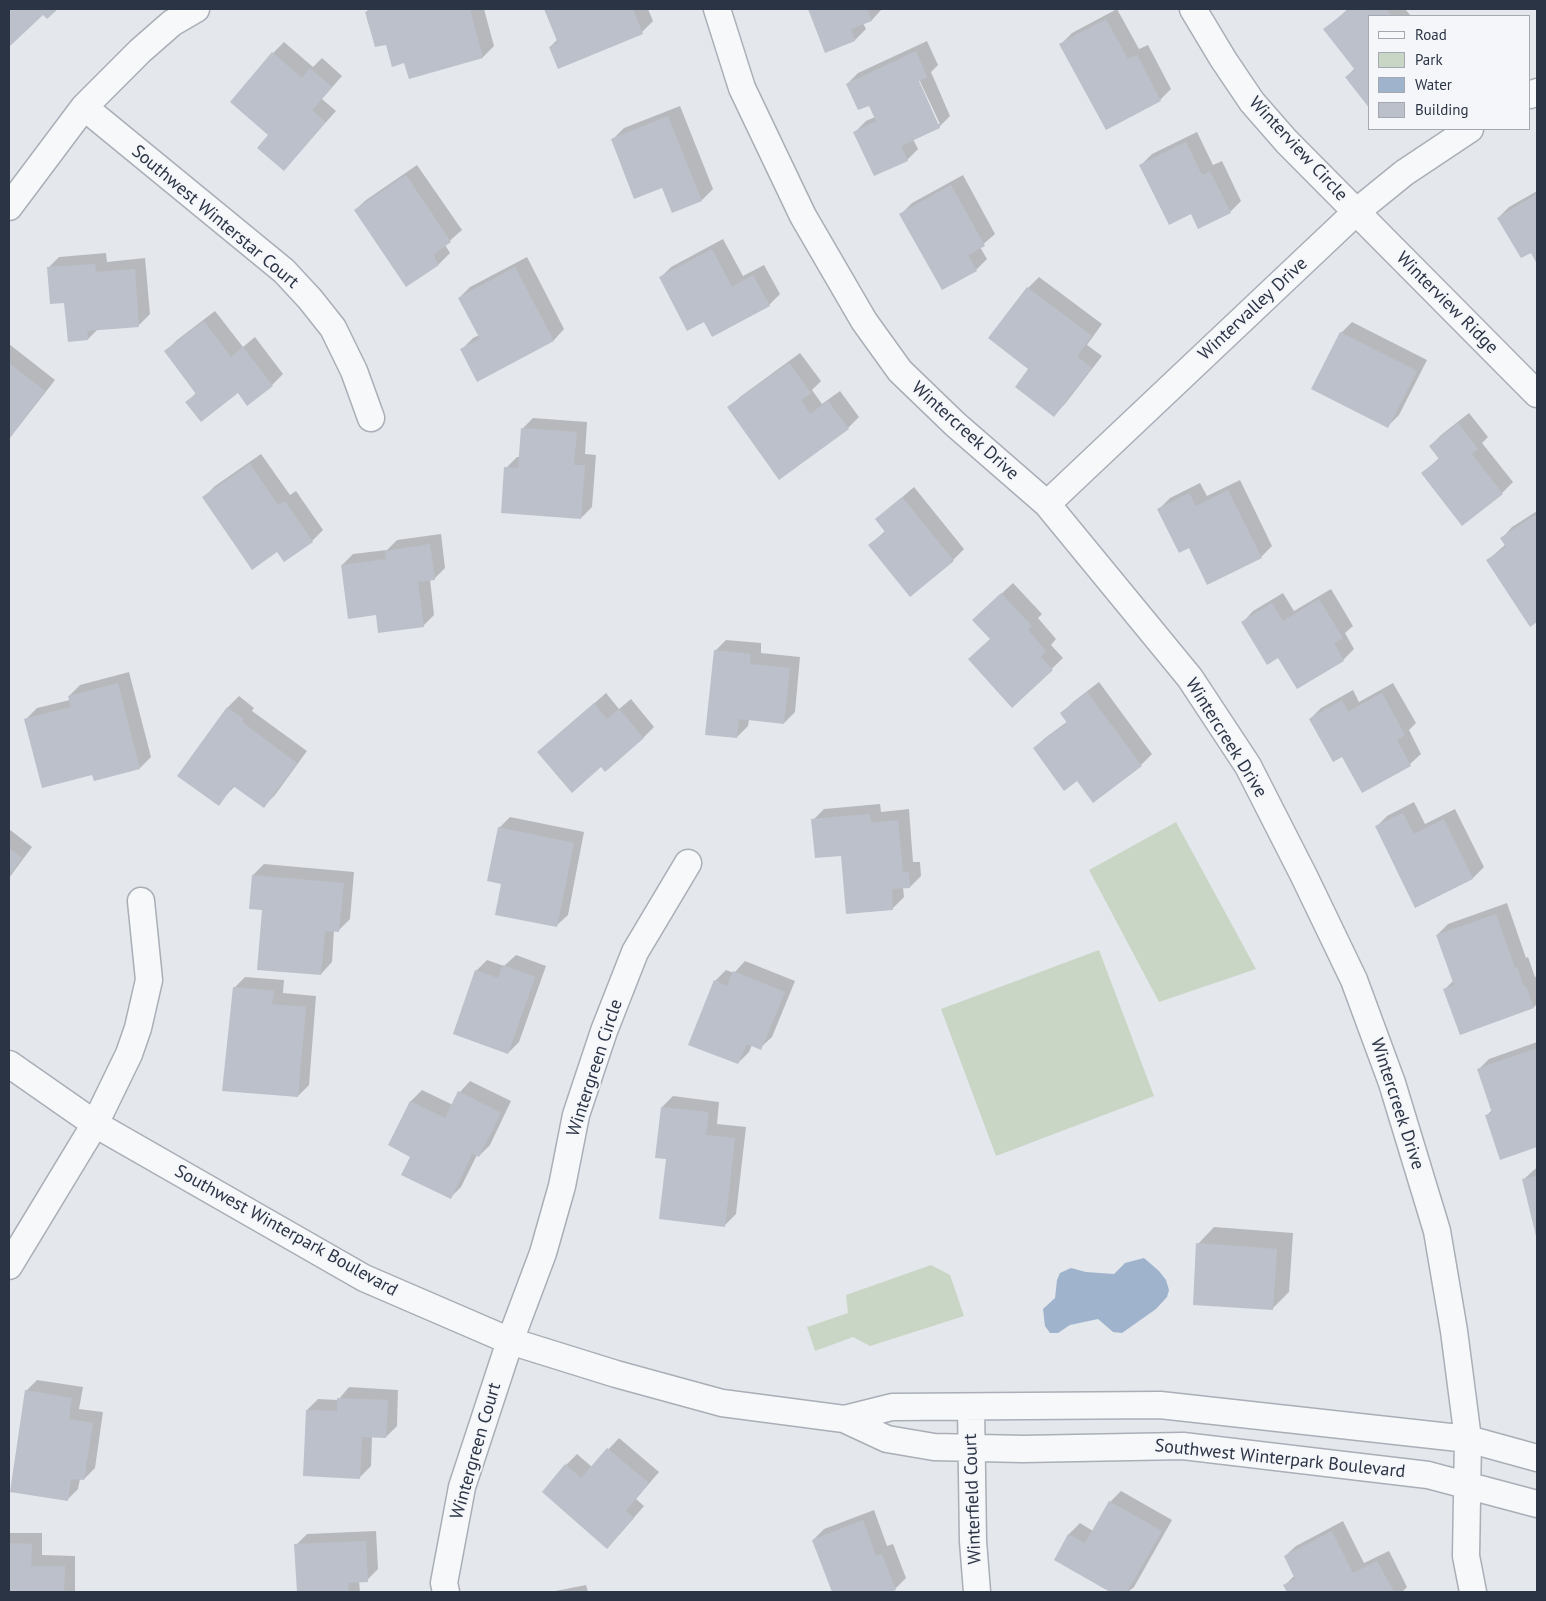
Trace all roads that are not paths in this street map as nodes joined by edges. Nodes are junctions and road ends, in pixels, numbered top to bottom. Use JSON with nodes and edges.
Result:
{"nodes":[{"id":1,"x":196,"y":9,"type":"edge"},
{"id":2,"x":717,"y":9,"type":"edge"},
{"id":3,"x":1193,"y":9,"type":"edge"},
{"id":4,"x":84,"y":107,"type":"junction"},
{"id":5,"x":1468,"y":130,"type":"edge"},
{"id":6,"x":9,"y":207,"type":"edge"},
{"id":7,"x":1356,"y":212,"type":"junction"},
{"id":8,"x":1537,"y":394,"type":"edge"},
{"id":9,"x":371,"y":418,"type":"dead end"},
{"id":10,"x":1047,"y":504,"type":"junction"},
{"id":11,"x":688,"y":863,"type":"dead end"},
{"id":12,"x":141,"y":901,"type":"dead end"},
{"id":13,"x":9,"y":1064,"type":"edge"},
{"id":14,"x":95,"y":1124,"type":"junction"},
{"id":15,"x":9,"y":1266,"type":"edge"},
{"id":16,"x":510,"y":1341,"type":"junction"},
{"id":17,"x":970,"y":1407,"type":"junction"},
{"id":18,"x":844,"y":1419,"type":"junction"},
{"id":19,"x":1468,"y":1438,"type":"junction"},
{"id":20,"x":972,"y":1447,"type":"junction"},
{"id":21,"x":1537,"y":1458,"type":"edge"},
{"id":22,"x":1467,"y":1485,"type":"junction"},
{"id":23,"x":1537,"y":1504,"type":"edge"},
{"id":24,"x":446,"y":1592,"type":"edge"},
{"id":25,"x":977,"y":1592,"type":"edge"},
{"id":26,"x":1473,"y":1592,"type":"edge"}],
"edges":[{"from":1,"to":4,"type":"street"},
{"from":2,"to":10,"type":"street","name":"Wintercreek Drive"},
{"from":3,"to":7,"type":"street","name":"Winterview Circle"},
{"from":4,"to":6,"type":"street"},
{"from":4,"to":9,"type":"street","name":"Southwest Winterstar Court"},
{"from":5,"to":7,"type":"street","name":"Wintervalley Drive"},
{"from":7,"to":8,"type":"street","name":"Winterview Ridge"},
{"from":7,"to":10,"type":"street","name":"Wintervalley Drive"},
{"from":10,"to":19,"type":"street","name":"Wintercreek Drive"},
{"from":11,"to":16,"type":"street","name":"Wintergreen Circle"},
{"from":12,"to":14,"type":"street"},
{"from":13,"to":14,"type":"street","name":"Southwest Winterpark Boulevard"},
{"from":14,"to":15,"type":"street"},
{"from":14,"to":16,"type":"street","name":"Southwest Winterpark Boulevard"},
{"from":16,"to":18,"type":"street","name":"Southwest Winterpark Boulevard"},
{"from":16,"to":24,"type":"street","name":"Wintergreen Court"},
{"from":17,"to":18,"type":"street","name":"Southwest Winterpark Boulevard"},
{"from":17,"to":19,"type":"street","name":"Southwest Winterpark Boulevard"},
{"from":17,"to":20,"type":"street","name":"Winterfield Court"},
{"from":18,"to":20,"type":"street","name":"Southwest Winterpark Boulevard"},
{"from":19,"to":21,"type":"street","name":"Southwest Winterpark Boulevard"},
{"from":19,"to":22,"type":"street","name":"Wintercreek Drive"},
{"from":20,"to":22,"type":"street","name":"Southwest Winterpark Boulevard"},
{"from":20,"to":25,"type":"street","name":"Winterfield Court"},
{"from":22,"to":23,"type":"street","name":"Southwest Winterpark Boulevard"},
{"from":22,"to":26,"type":"street","name":"Wintercreek Drive"}]}
